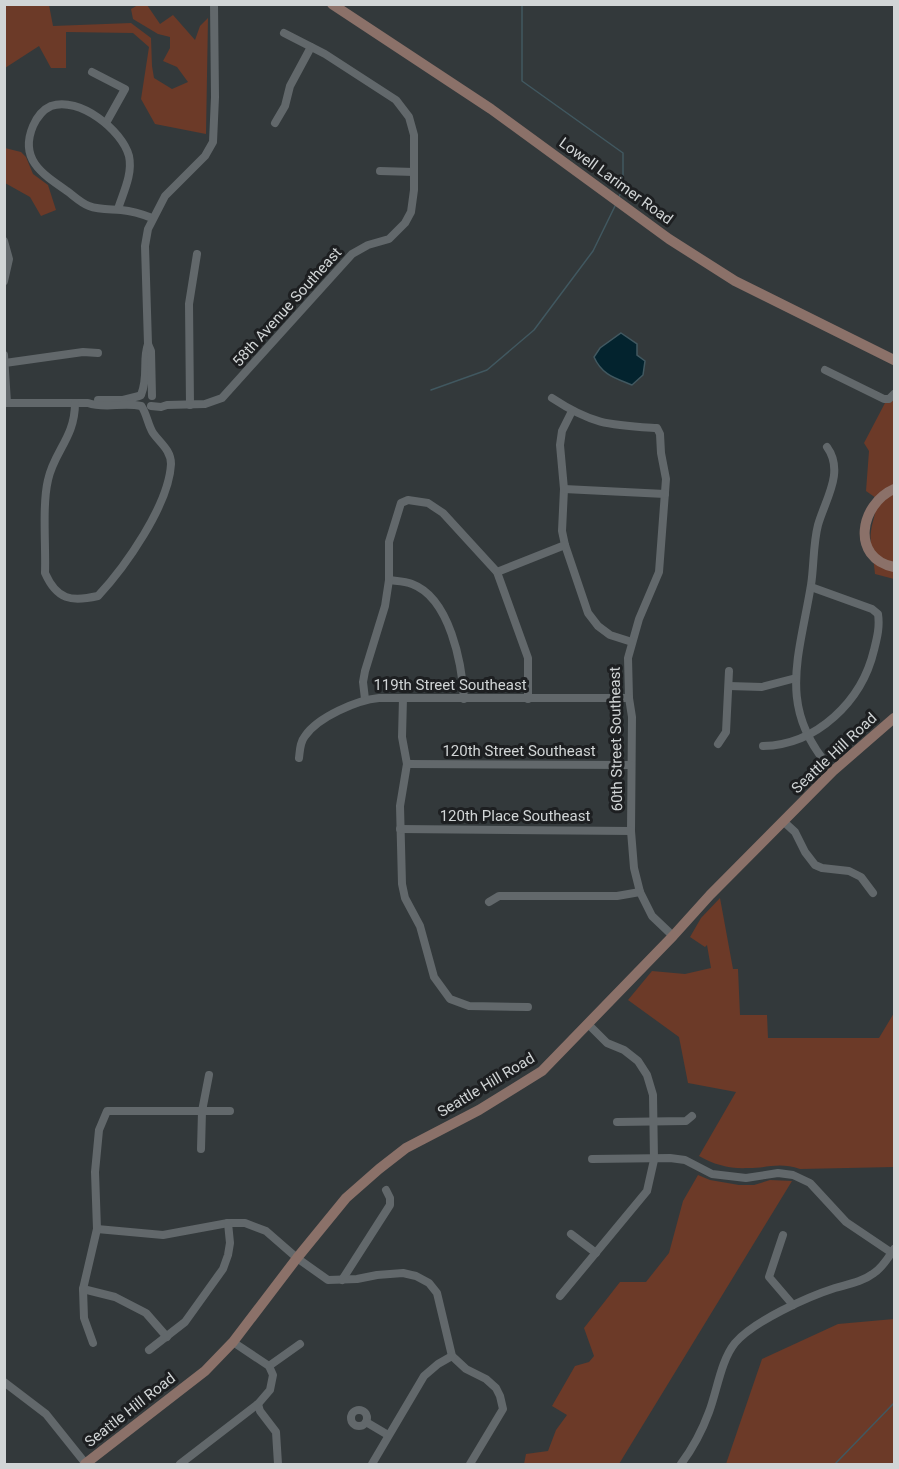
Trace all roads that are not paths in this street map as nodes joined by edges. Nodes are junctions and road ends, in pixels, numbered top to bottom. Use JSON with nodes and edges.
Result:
{"nodes":[{"id":1,"x":214,"y":4,"type":"edge"},
{"id":2,"x":332,"y":4,"type":"edge"},
{"id":3,"x":284,"y":33,"type":"dead end"},
{"id":4,"x":311,"y":47,"type":"junction"},
{"id":5,"x":92,"y":72,"type":"dead end"},
{"id":6,"x":106,"y":123,"type":"junction"},
{"id":7,"x":275,"y":123,"type":"dead end"},
{"id":8,"x":414,"y":170,"type":"junction"},
{"id":9,"x":380,"y":171,"type":"dead end"},
{"id":10,"x":118,"y":209,"type":"junction"},
{"id":11,"x":152,"y":218,"type":"junction"},
{"id":12,"x":4,"y":242,"type":"edge"},
{"id":13,"x":197,"y":254,"type":"dead end"},
{"id":14,"x":4,"y":281,"type":"edge"},
{"id":15,"x":148,"y":344,"type":"junction"},
{"id":16,"x":98,"y":353,"type":"dead end"},
{"id":17,"x":5,"y":359,"type":"edge"},
{"id":18,"x":894,"y":360,"type":"edge"},
{"id":19,"x":825,"y":370,"type":"dead end"},
{"id":20,"x":894,"y":394,"type":"edge"},
{"id":21,"x":140,"y":395,"type":"junction"},
{"id":22,"x":552,"y":398,"type":"dead end"},
{"id":23,"x":6,"y":403,"type":"edge"},
{"id":24,"x":75,"y":403,"type":"junction"},
{"id":25,"x":88,"y":403,"type":"junction"},
{"id":26,"x":148,"y":403,"type":"junction"},
{"id":27,"x":190,"y":405,"type":"junction"},
{"id":28,"x":572,"y":411,"type":"junction"},
{"id":29,"x":827,"y":447,"type":"dead end"},
{"id":30,"x":564,"y":489,"type":"junction"},
{"id":31,"x":894,"y":489,"type":"edge"},
{"id":32,"x":665,"y":494,"type":"junction"},
{"id":33,"x":565,"y":545,"type":"junction"},
{"id":34,"x":894,"y":567,"type":"edge"},
{"id":35,"x":497,"y":573,"type":"junction"},
{"id":36,"x":389,"y":580,"type":"junction"},
{"id":37,"x":810,"y":587,"type":"junction"},
{"id":38,"x":632,"y":642,"type":"junction"},
{"id":39,"x":729,"y":671,"type":"dead end"},
{"id":40,"x":796,"y":678,"type":"junction"},
{"id":41,"x":729,"y":686,"type":"junction"},
{"id":42,"x":403,"y":698,"type":"junction"},
{"id":43,"x":629,"y":698,"type":"junction"},
{"id":44,"x":365,"y":699,"type":"junction"},
{"id":45,"x":464,"y":699,"type":"junction"},
{"id":46,"x":528,"y":699,"type":"junction"},
{"id":47,"x":894,"y":717,"type":"edge"},
{"id":48,"x":806,"y":736,"type":"junction"},
{"id":49,"x":718,"y":744,"type":"dead end"},
{"id":50,"x":763,"y":746,"type":"dead end"},
{"id":51,"x":299,"y":758,"type":"dead end"},
{"id":52,"x":407,"y":764,"type":"junction"},
{"id":53,"x":631,"y":765,"type":"junction"},
{"id":54,"x":832,"y":771,"type":"junction"},
{"id":55,"x":783,"y":821,"type":"junction"},
{"id":56,"x":400,"y":829,"type":"junction"},
{"id":57,"x":631,"y":831,"type":"junction"},
{"id":58,"x":640,"y":892,"type":"junction"},
{"id":59,"x":873,"y":893,"type":"dead end"},
{"id":60,"x":489,"y":902,"type":"dead end"},
{"id":61,"x":673,"y":936,"type":"junction"},
{"id":62,"x":528,"y":1007,"type":"dead end"},
{"id":63,"x":588,"y":1024,"type":"junction"},
{"id":64,"x":209,"y":1075,"type":"dead end"},
{"id":65,"x":230,"y":1111,"type":"dead end"},
{"id":66,"x":202,"y":1112,"type":"junction"},
{"id":67,"x":692,"y":1116,"type":"dead end"},
{"id":68,"x":617,"y":1122,"type":"dead end"},
{"id":69,"x":654,"y":1122,"type":"junction"},
{"id":70,"x":201,"y":1149,"type":"dead end"},
{"id":71,"x":592,"y":1159,"type":"dead end"},
{"id":72,"x":654,"y":1160,"type":"junction"},
{"id":73,"x":386,"y":1190,"type":"dead end"},
{"id":74,"x":228,"y":1223,"type":"junction"},
{"id":75,"x":97,"y":1229,"type":"junction"},
{"id":76,"x":571,"y":1234,"type":"dead end"},
{"id":77,"x":783,"y":1235,"type":"dead end"},
{"id":78,"x":893,"y":1251,"type":"edge"},
{"id":79,"x":596,"y":1253,"type":"junction"},
{"id":80,"x":297,"y":1258,"type":"junction"},
{"id":81,"x":342,"y":1280,"type":"junction"},
{"id":82,"x":83,"y":1289,"type":"junction"},
{"id":83,"x":560,"y":1296,"type":"dead end"},
{"id":84,"x":793,"y":1305,"type":"junction"},
{"id":85,"x":167,"y":1337,"type":"junction"},
{"id":86,"x":233,"y":1342,"type":"junction"},
{"id":87,"x":93,"y":1343,"type":"dead end"},
{"id":88,"x":300,"y":1344,"type":"dead end"},
{"id":89,"x":149,"y":1350,"type":"dead end"},
{"id":90,"x":452,"y":1356,"type":"junction"},
{"id":91,"x":270,"y":1366,"type":"junction"},
{"id":92,"x":4,"y":1382,"type":"edge"},
{"id":93,"x":258,"y":1404,"type":"junction"},
{"id":94,"x":366,"y":1422,"type":"dead end"},
{"id":95,"x":388,"y":1435,"type":"junction"},
{"id":96,"x":85,"y":1464,"type":"edge"},
{"id":97,"x":180,"y":1464,"type":"edge"},
{"id":98,"x":278,"y":1464,"type":"edge"},
{"id":99,"x":372,"y":1464,"type":"edge"},
{"id":100,"x":470,"y":1464,"type":"edge"},
{"id":101,"x":681,"y":1464,"type":"edge"}],
"edges":[{"from":1,"to":11,"type":"street"},
{"from":2,"to":18,"type":"main road","name":"Lowell Larimer Road"},
{"from":3,"to":4,"type":"street","name":"58th Avenue Southeast"},
{"from":4,"to":7,"type":"street"},
{"from":4,"to":8,"type":"street","name":"58th Avenue Southeast"},
{"from":5,"to":6,"type":"street"},
{"from":6,"to":10,"type":"street"},
{"from":6,"to":10,"type":"street"},
{"from":8,"to":9,"type":"street"},
{"from":8,"to":27,"type":"street","name":"58th Avenue Southeast"},
{"from":10,"to":11,"type":"street"},
{"from":11,"to":15,"type":"street"},
{"from":12,"to":14,"type":"street"},
{"from":13,"to":27,"type":"street"},
{"from":15,"to":21,"type":"street"},
{"from":15,"to":26,"type":"street"},
{"from":16,"to":17,"type":"street"},
{"from":17,"to":23,"type":"street"},
{"from":19,"to":20,"type":"street"},
{"from":21,"to":25,"type":"street"},
{"from":21,"to":26,"type":"street"},
{"from":21,"to":26,"type":"street"},
{"from":22,"to":28,"type":"street"},
{"from":23,"to":24,"type":"street"},
{"from":24,"to":25,"type":"street"},
{"from":24,"to":26,"type":"street"},
{"from":25,"to":26,"type":"street"},
{"from":26,"to":27,"type":"street","name":"58th Avenue Southeast"},
{"from":28,"to":30,"type":"street"},
{"from":28,"to":32,"type":"street","name":"60th Street Southeast"},
{"from":29,"to":37,"type":"street"},
{"from":30,"to":32,"type":"street"},
{"from":30,"to":33,"type":"street"},
{"from":31,"to":34,"type":"main road"},
{"from":32,"to":38,"type":"street","name":"60th Street Southeast"},
{"from":33,"to":35,"type":"street"},
{"from":33,"to":38,"type":"street"},
{"from":35,"to":36,"type":"street"},
{"from":35,"to":46,"type":"street"},
{"from":36,"to":44,"type":"street"},
{"from":36,"to":45,"type":"street"},
{"from":37,"to":40,"type":"street"},
{"from":37,"to":48,"type":"street"},
{"from":38,"to":43,"type":"street","name":"60th Street Southeast"},
{"from":39,"to":41,"type":"street"},
{"from":40,"to":41,"type":"street"},
{"from":40,"to":48,"type":"street"},
{"from":41,"to":49,"type":"street"},
{"from":42,"to":44,"type":"street","name":"119th Street Southeast"},
{"from":42,"to":45,"type":"street","name":"119th Street Southeast"},
{"from":42,"to":52,"type":"street"},
{"from":43,"to":46,"type":"street","name":"119th Street Southeast"},
{"from":43,"to":53,"type":"street","name":"60th Street Southeast"},
{"from":44,"to":51,"type":"street","name":"119th Street Southeast"},
{"from":45,"to":46,"type":"street","name":"119th Street Southeast"},
{"from":47,"to":54,"type":"main road","name":"Seattle Hill Road"},
{"from":48,"to":50,"type":"street"},
{"from":48,"to":54,"type":"street"},
{"from":52,"to":53,"type":"street","name":"120th Street Southeast"},
{"from":52,"to":56,"type":"street"},
{"from":53,"to":57,"type":"street","name":"60th Street Southeast"},
{"from":54,"to":55,"type":"main road","name":"Seattle Hill Road"},
{"from":55,"to":59,"type":"street"},
{"from":55,"to":61,"type":"main road","name":"Seattle Hill Road"},
{"from":56,"to":57,"type":"street","name":"120th Place Southeast"},
{"from":56,"to":62,"type":"street"},
{"from":57,"to":58,"type":"street","name":"60th Street Southeast"},
{"from":58,"to":60,"type":"street"},
{"from":58,"to":61,"type":"street","name":"60th Street Southeast"},
{"from":61,"to":63,"type":"main road","name":"Seattle Hill Road"},
{"from":63,"to":69,"type":"street"},
{"from":63,"to":80,"type":"main road","name":"Seattle Hill Road"},
{"from":64,"to":66,"type":"street"},
{"from":65,"to":66,"type":"street"},
{"from":66,"to":70,"type":"street"},
{"from":66,"to":75,"type":"street"},
{"from":67,"to":69,"type":"street"},
{"from":68,"to":69,"type":"street"},
{"from":69,"to":72,"type":"street"},
{"from":71,"to":72,"type":"street"},
{"from":72,"to":78,"type":"street"},
{"from":72,"to":79,"type":"street"},
{"from":73,"to":81,"type":"street"},
{"from":74,"to":75,"type":"street"},
{"from":74,"to":80,"type":"street"},
{"from":74,"to":85,"type":"street"},
{"from":75,"to":82,"type":"street"},
{"from":76,"to":79,"type":"street"},
{"from":77,"to":84,"type":"street"},
{"from":78,"to":84,"type":"street"},
{"from":79,"to":83,"type":"street"},
{"from":80,"to":81,"type":"street"},
{"from":80,"to":86,"type":"main road","name":"Seattle Hill Road"},
{"from":81,"to":90,"type":"street"},
{"from":82,"to":85,"type":"street"},
{"from":82,"to":87,"type":"street"},
{"from":84,"to":101,"type":"street"},
{"from":85,"to":89,"type":"street"},
{"from":86,"to":91,"type":"street"},
{"from":86,"to":96,"type":"main road","name":"Seattle Hill Road"},
{"from":88,"to":91,"type":"street"},
{"from":90,"to":95,"type":"street"},
{"from":90,"to":100,"type":"street"},
{"from":91,"to":93,"type":"street"},
{"from":92,"to":96,"type":"street"},
{"from":93,"to":97,"type":"street"},
{"from":93,"to":98,"type":"street"},
{"from":94,"to":95,"type":"street"},
{"from":95,"to":99,"type":"street"}]}
